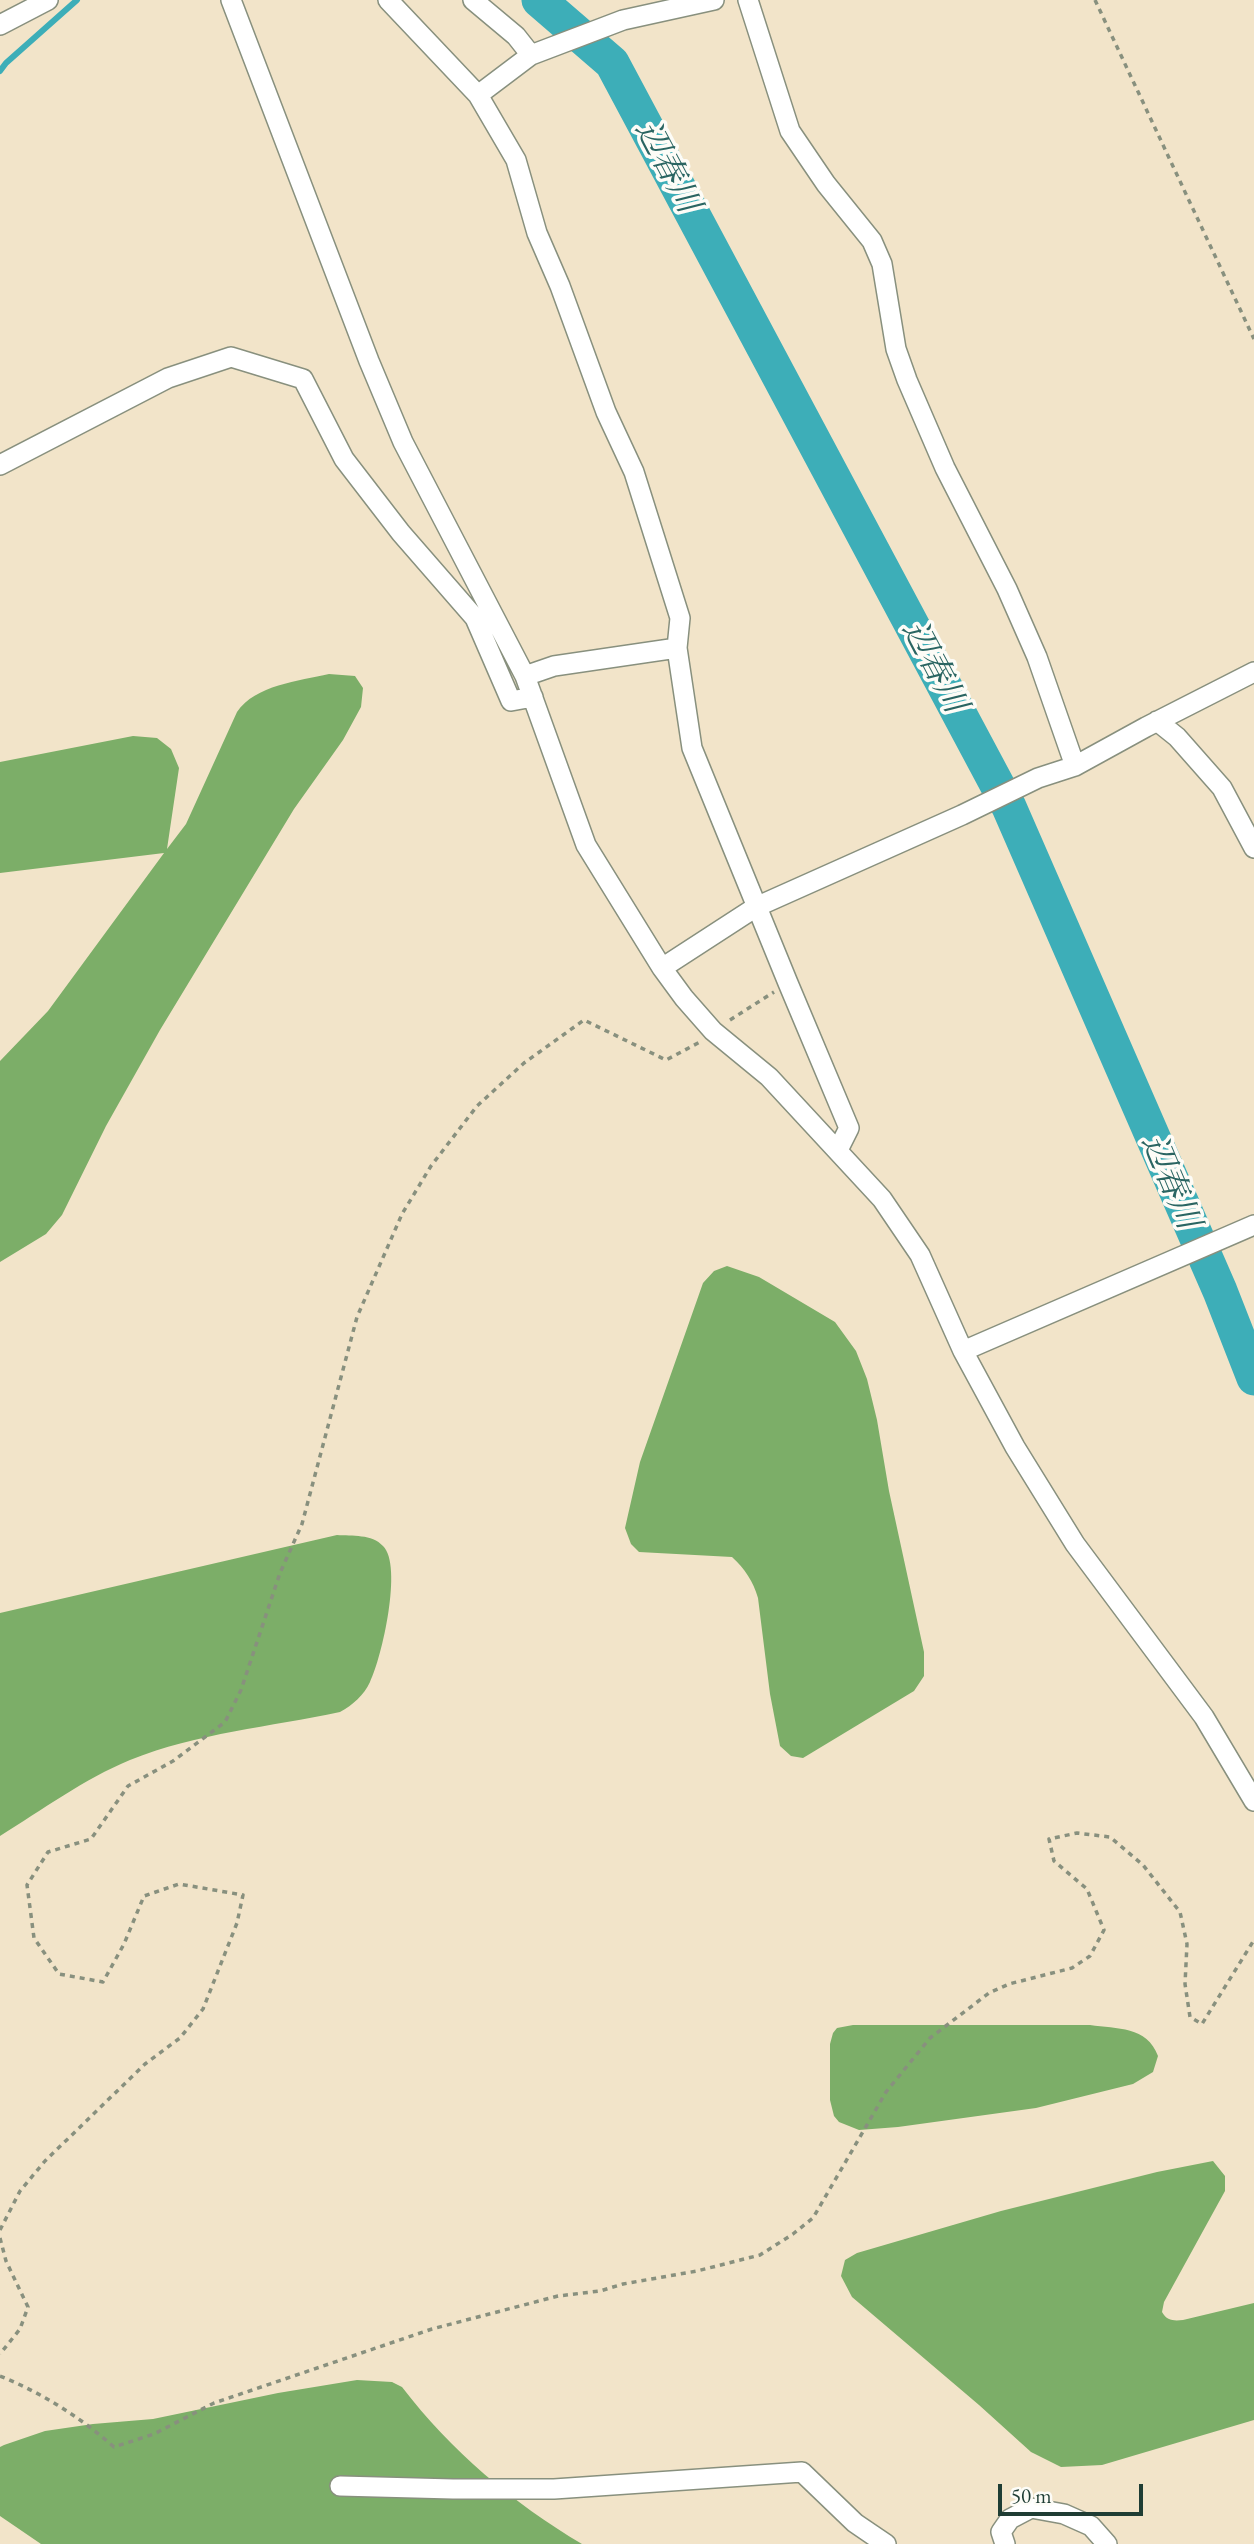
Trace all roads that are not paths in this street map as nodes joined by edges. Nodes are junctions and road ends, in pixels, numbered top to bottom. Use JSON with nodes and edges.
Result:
{"nodes":[{"id":1,"x":48,"y":0,"type":"edge"},
{"id":2,"x":231,"y":0,"type":"edge"},
{"id":3,"x":388,"y":0,"type":"edge"},
{"id":4,"x":473,"y":0,"type":"edge"},
{"id":5,"x":713,"y":0,"type":"edge"},
{"id":6,"x":748,"y":0,"type":"edge"},
{"id":7,"x":0,"y":25,"type":"edge"},
{"id":8,"x":537,"y":54,"type":"junction"},
{"id":9,"x":478,"y":95,"type":"junction"},
{"id":10,"x":0,"y":465,"type":"edge"},
{"id":11,"x":677,"y":648,"type":"junction"},
{"id":12,"x":1254,"y":672,"type":"edge"},
{"id":13,"x":525,"y":676,"type":"junction"},
{"id":14,"x":533,"y":697,"type":"junction"},
{"id":15,"x":1157,"y":721,"type":"junction"},
{"id":16,"x":1075,"y":766,"type":"junction"},
{"id":17,"x":1254,"y":848,"type":"edge"},
{"id":18,"x":756,"y":908,"type":"junction"},
{"id":19,"x":662,"y":968,"type":"junction"},
{"id":20,"x":838,"y":1150,"type":"junction"},
{"id":21,"x":1246,"y":1228,"type":"edge"},
{"id":22,"x":963,"y":1351,"type":"junction"},
{"id":23,"x":1254,"y":1801,"type":"edge"},
{"id":24,"x":340,"y":2486,"type":"dead end"},
{"id":25,"x":886,"y":2544,"type":"edge"},
{"id":26,"x":1004,"y":2544,"type":"edge"},
{"id":27,"x":1107,"y":2544,"type":"edge"}],
"edges":[{"from":1,"to":7,"type":"street"},
{"from":2,"to":13,"type":"street"},
{"from":3,"to":9,"type":"street"},
{"from":4,"to":8,"type":"street"},
{"from":5,"to":8,"type":"street"},
{"from":6,"to":16,"type":"street"},
{"from":8,"to":9,"type":"street"},
{"from":9,"to":11,"type":"street"},
{"from":10,"to":14,"type":"street"},
{"from":11,"to":13,"type":"street"},
{"from":11,"to":18,"type":"street"},
{"from":12,"to":15,"type":"street"},
{"from":13,"to":14,"type":"street"},
{"from":14,"to":19,"type":"street"},
{"from":15,"to":16,"type":"street"},
{"from":15,"to":17,"type":"street"},
{"from":16,"to":18,"type":"street"},
{"from":18,"to":19,"type":"street"},
{"from":18,"to":20,"type":"street"},
{"from":19,"to":20,"type":"street"},
{"from":20,"to":22,"type":"street"},
{"from":21,"to":22,"type":"street"},
{"from":22,"to":23,"type":"street"},
{"from":24,"to":25,"type":"street"},
{"from":26,"to":27,"type":"street"}]}
